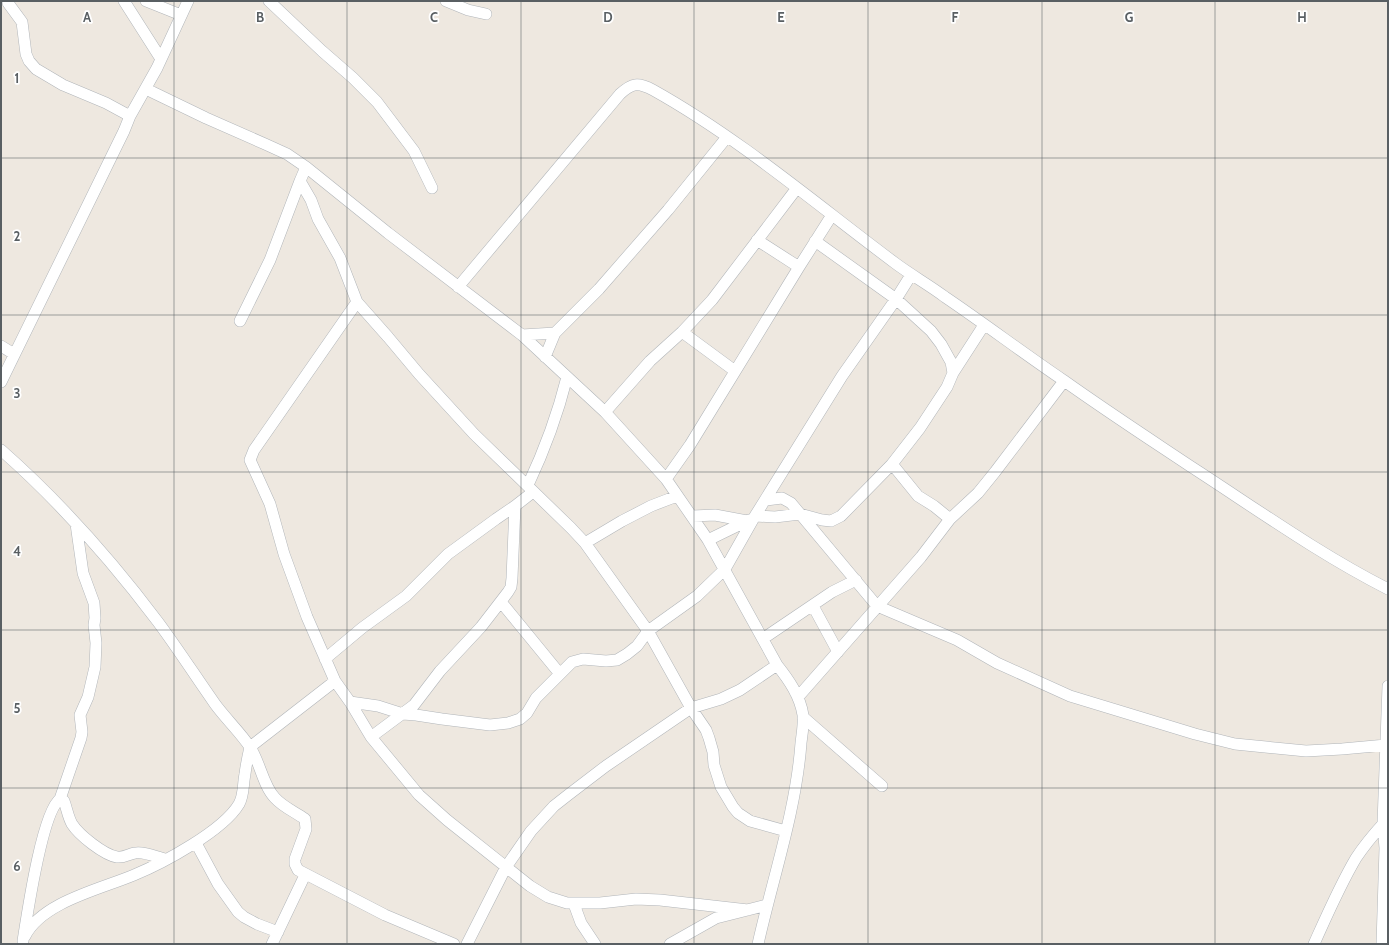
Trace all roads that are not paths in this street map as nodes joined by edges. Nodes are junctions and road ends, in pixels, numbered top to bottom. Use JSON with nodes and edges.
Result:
{"nodes":[{"id":1,"x":8,"y":1,"type":"edge"},
{"id":2,"x":124,"y":1,"type":"edge"},
{"id":3,"x":146,"y":1,"type":"edge"},
{"id":4,"x":188,"y":1,"type":"edge"},
{"id":5,"x":269,"y":1,"type":"edge"},
{"id":6,"x":446,"y":1,"type":"edge"},
{"id":7,"x":486,"y":14,"type":"dead end"},
{"id":8,"x":181,"y":15,"type":"junction"},
{"id":9,"x":161,"y":59,"type":"junction"},
{"id":10,"x":146,"y":89,"type":"junction"},
{"id":11,"x":130,"y":116,"type":"junction"},
{"id":12,"x":727,"y":137,"type":"junction"},
{"id":13,"x":306,"y":167,"type":"junction"},
{"id":14,"x":300,"y":181,"type":"junction"},
{"id":15,"x":432,"y":188,"type":"dead end"},
{"id":16,"x":797,"y":188,"type":"junction"},
{"id":17,"x":832,"y":215,"type":"junction"},
{"id":18,"x":757,"y":240,"type":"junction"},
{"id":19,"x":815,"y":241,"type":"junction"},
{"id":20,"x":799,"y":267,"type":"junction"},
{"id":21,"x":911,"y":275,"type":"junction"},
{"id":22,"x":458,"y":287,"type":"junction"},
{"id":23,"x":896,"y":299,"type":"junction"},
{"id":24,"x":357,"y":302,"type":"junction"},
{"id":25,"x":240,"y":321,"type":"dead end"},
{"id":26,"x":984,"y":325,"type":"junction"},
{"id":27,"x":682,"y":332,"type":"junction"},
{"id":28,"x":555,"y":333,"type":"junction"},
{"id":29,"x":522,"y":335,"type":"junction"},
{"id":30,"x":1,"y":346,"type":"edge"},
{"id":31,"x":14,"y":354,"type":"junction"},
{"id":32,"x":545,"y":357,"type":"junction"},
{"id":33,"x":735,"y":371,"type":"junction"},
{"id":34,"x":953,"y":373,"type":"junction"},
{"id":35,"x":567,"y":377,"type":"junction"},
{"id":36,"x":1064,"y":381,"type":"junction"},
{"id":37,"x":1,"y":382,"type":"edge"},
{"id":38,"x":605,"y":412,"type":"junction"},
{"id":39,"x":1,"y":450,"type":"edge"},
{"id":40,"x":892,"y":464,"type":"junction"},
{"id":41,"x":536,"y":468,"type":"junction"},
{"id":42,"x":518,"y":476,"type":"junction"},
{"id":43,"x":666,"y":479,"type":"junction"},
{"id":44,"x":530,"y":489,"type":"junction"},
{"id":45,"x":677,"y":496,"type":"junction"},
{"id":46,"x":766,"y":500,"type":"junction"},
{"id":47,"x":515,"y":506,"type":"junction"},
{"id":48,"x":800,"y":514,"type":"junction"},
{"id":49,"x":693,"y":516,"type":"junction"},
{"id":50,"x":752,"y":519,"type":"junction"},
{"id":51,"x":950,"y":519,"type":"junction"},
{"id":52,"x":76,"y":523,"type":"junction"},
{"id":53,"x":708,"y":540,"type":"junction"},
{"id":54,"x":585,"y":543,"type":"junction"},
{"id":55,"x":725,"y":569,"type":"junction"},
{"id":56,"x":856,"y":580,"type":"junction"},
{"id":57,"x":1388,"y":589,"type":"edge"},
{"id":58,"x":501,"y":602,"type":"junction"},
{"id":59,"x":813,"y":606,"type":"junction"},
{"id":60,"x":877,"y":606,"type":"junction"},
{"id":61,"x":648,"y":631,"type":"junction"},
{"id":62,"x":764,"y":638,"type":"junction"},
{"id":63,"x":838,"y":652,"type":"junction"},
{"id":64,"x":325,"y":658,"type":"junction"},
{"id":65,"x":777,"y":665,"type":"junction"},
{"id":66,"x":560,"y":674,"type":"junction"},
{"id":67,"x":335,"y":681,"type":"junction"},
{"id":68,"x":1388,"y":686,"type":"edge"},
{"id":69,"x":798,"y":697,"type":"junction"},
{"id":70,"x":350,"y":702,"type":"junction"},
{"id":71,"x":1387,"y":705,"type":"edge"},
{"id":72,"x":691,"y":708,"type":"junction"},
{"id":73,"x":403,"y":714,"type":"junction"},
{"id":74,"x":804,"y":717,"type":"junction"},
{"id":75,"x":372,"y":737,"type":"junction"},
{"id":76,"x":1386,"y":745,"type":"junction"},
{"id":77,"x":250,"y":747,"type":"junction"},
{"id":78,"x":1387,"y":759,"type":"edge"},
{"id":79,"x":882,"y":786,"type":"dead end"},
{"id":80,"x":60,"y":799,"type":"junction"},
{"id":81,"x":1383,"y":824,"type":"junction"},
{"id":82,"x":786,"y":832,"type":"junction"},
{"id":83,"x":196,"y":842,"type":"junction"},
{"id":84,"x":165,"y":859,"type":"junction"},
{"id":85,"x":506,"y":866,"type":"junction"},
{"id":86,"x":305,"y":875,"type":"junction"},
{"id":87,"x":1386,"y":900,"type":"edge"},
{"id":88,"x":574,"y":904,"type":"junction"},
{"id":89,"x":767,"y":905,"type":"junction"},
{"id":90,"x":748,"y":910,"type":"junction"},
{"id":91,"x":278,"y":932,"type":"junction"},
{"id":92,"x":22,"y":942,"type":"edge"},
{"id":93,"x":272,"y":944,"type":"edge"},
{"id":94,"x":454,"y":944,"type":"edge"},
{"id":95,"x":467,"y":944,"type":"edge"},
{"id":96,"x":595,"y":944,"type":"edge"},
{"id":97,"x":670,"y":944,"type":"edge"},
{"id":98,"x":758,"y":944,"type":"edge"},
{"id":99,"x":1314,"y":944,"type":"edge"},
{"id":100,"x":1382,"y":944,"type":"edge"}],
"edges":[{"from":1,"to":11,"type":"street"},
{"from":2,"to":9,"type":"street"},
{"from":3,"to":8,"type":"street"},
{"from":4,"to":8,"type":"street"},
{"from":5,"to":15,"type":"street"},
{"from":6,"to":7,"type":"street"},
{"from":8,"to":9,"type":"street"},
{"from":9,"to":10,"type":"street"},
{"from":10,"to":11,"type":"street"},
{"from":10,"to":13,"type":"street"},
{"from":11,"to":31,"type":"street"},
{"from":12,"to":16,"type":"street"},
{"from":12,"to":22,"type":"street"},
{"from":12,"to":28,"type":"street"},
{"from":13,"to":14,"type":"street"},
{"from":13,"to":22,"type":"street"},
{"from":14,"to":24,"type":"street"},
{"from":14,"to":25,"type":"street"},
{"from":16,"to":17,"type":"street"},
{"from":16,"to":18,"type":"street"},
{"from":17,"to":19,"type":"street"},
{"from":17,"to":21,"type":"street"},
{"from":18,"to":20,"type":"street"},
{"from":18,"to":27,"type":"street"},
{"from":19,"to":20,"type":"street"},
{"from":19,"to":23,"type":"street"},
{"from":20,"to":33,"type":"street"},
{"from":21,"to":23,"type":"street"},
{"from":21,"to":26,"type":"street"},
{"from":22,"to":29,"type":"street"},
{"from":23,"to":34,"type":"street"},
{"from":23,"to":46,"type":"street"},
{"from":24,"to":42,"type":"street"},
{"from":24,"to":64,"type":"street"},
{"from":26,"to":34,"type":"street"},
{"from":26,"to":36,"type":"street"},
{"from":27,"to":33,"type":"street"},
{"from":27,"to":38,"type":"street"},
{"from":28,"to":29,"type":"street"},
{"from":28,"to":32,"type":"street"},
{"from":29,"to":32,"type":"street"},
{"from":30,"to":31,"type":"street"},
{"from":31,"to":37,"type":"street"},
{"from":32,"to":35,"type":"street"},
{"from":33,"to":43,"type":"street"},
{"from":34,"to":40,"type":"street"},
{"from":35,"to":38,"type":"street"},
{"from":35,"to":41,"type":"street"},
{"from":36,"to":51,"type":"street"},
{"from":36,"to":57,"type":"street"},
{"from":38,"to":43,"type":"street"},
{"from":39,"to":52,"type":"street"},
{"from":40,"to":48,"type":"street"},
{"from":40,"to":51,"type":"street"},
{"from":41,"to":42,"type":"street"},
{"from":41,"to":44,"type":"street"},
{"from":42,"to":44,"type":"street"},
{"from":43,"to":45,"type":"street"},
{"from":44,"to":47,"type":"street"},
{"from":44,"to":54,"type":"street"},
{"from":45,"to":49,"type":"street"},
{"from":45,"to":54,"type":"street"},
{"from":46,"to":48,"type":"street"},
{"from":46,"to":50,"type":"street"},
{"from":47,"to":58,"type":"street"},
{"from":47,"to":64,"type":"street"},
{"from":48,"to":50,"type":"street"},
{"from":48,"to":56,"type":"street"},
{"from":49,"to":50,"type":"street"},
{"from":49,"to":53,"type":"street"},
{"from":50,"to":53,"type":"street"},
{"from":50,"to":55,"type":"street"},
{"from":51,"to":60,"type":"street"},
{"from":52,"to":77,"type":"street"},
{"from":52,"to":80,"type":"street"},
{"from":53,"to":55,"type":"street"},
{"from":54,"to":61,"type":"street"},
{"from":55,"to":61,"type":"street"},
{"from":55,"to":62,"type":"street"},
{"from":56,"to":59,"type":"street"},
{"from":56,"to":60,"type":"street"},
{"from":58,"to":66,"type":"street"},
{"from":58,"to":73,"type":"street"},
{"from":59,"to":62,"type":"street"},
{"from":59,"to":63,"type":"street"},
{"from":60,"to":63,"type":"street"},
{"from":60,"to":76,"type":"street"},
{"from":61,"to":66,"type":"street"},
{"from":61,"to":72,"type":"street"},
{"from":62,"to":65,"type":"street"},
{"from":63,"to":69,"type":"street"},
{"from":64,"to":67,"type":"street"},
{"from":65,"to":69,"type":"street"},
{"from":65,"to":72,"type":"street"},
{"from":66,"to":73,"type":"street"},
{"from":67,"to":70,"type":"street"},
{"from":67,"to":77,"type":"street"},
{"from":68,"to":71,"type":"street"},
{"from":69,"to":74,"type":"street"},
{"from":70,"to":73,"type":"street"},
{"from":70,"to":75,"type":"street"},
{"from":71,"to":76,"type":"street"},
{"from":72,"to":82,"type":"street"},
{"from":72,"to":85,"type":"street"},
{"from":73,"to":75,"type":"street"},
{"from":74,"to":79,"type":"street"},
{"from":74,"to":82,"type":"street"},
{"from":75,"to":85,"type":"street"},
{"from":76,"to":78,"type":"street"},
{"from":77,"to":83,"type":"street"},
{"from":77,"to":86,"type":"street"},
{"from":78,"to":81,"type":"street"},
{"from":80,"to":84,"type":"street"},
{"from":80,"to":92,"type":"street"},
{"from":81,"to":87,"type":"street"},
{"from":81,"to":99,"type":"street"},
{"from":82,"to":89,"type":"street"},
{"from":83,"to":84,"type":"street"},
{"from":83,"to":91,"type":"street"},
{"from":84,"to":92,"type":"street"},
{"from":85,"to":88,"type":"street"},
{"from":85,"to":95,"type":"street"},
{"from":86,"to":91,"type":"street"},
{"from":86,"to":94,"type":"street"},
{"from":87,"to":100,"type":"street"},
{"from":88,"to":90,"type":"street"},
{"from":88,"to":96,"type":"street"},
{"from":89,"to":90,"type":"street"},
{"from":89,"to":98,"type":"street"},
{"from":90,"to":97,"type":"street"},
{"from":91,"to":93,"type":"street"}]}
